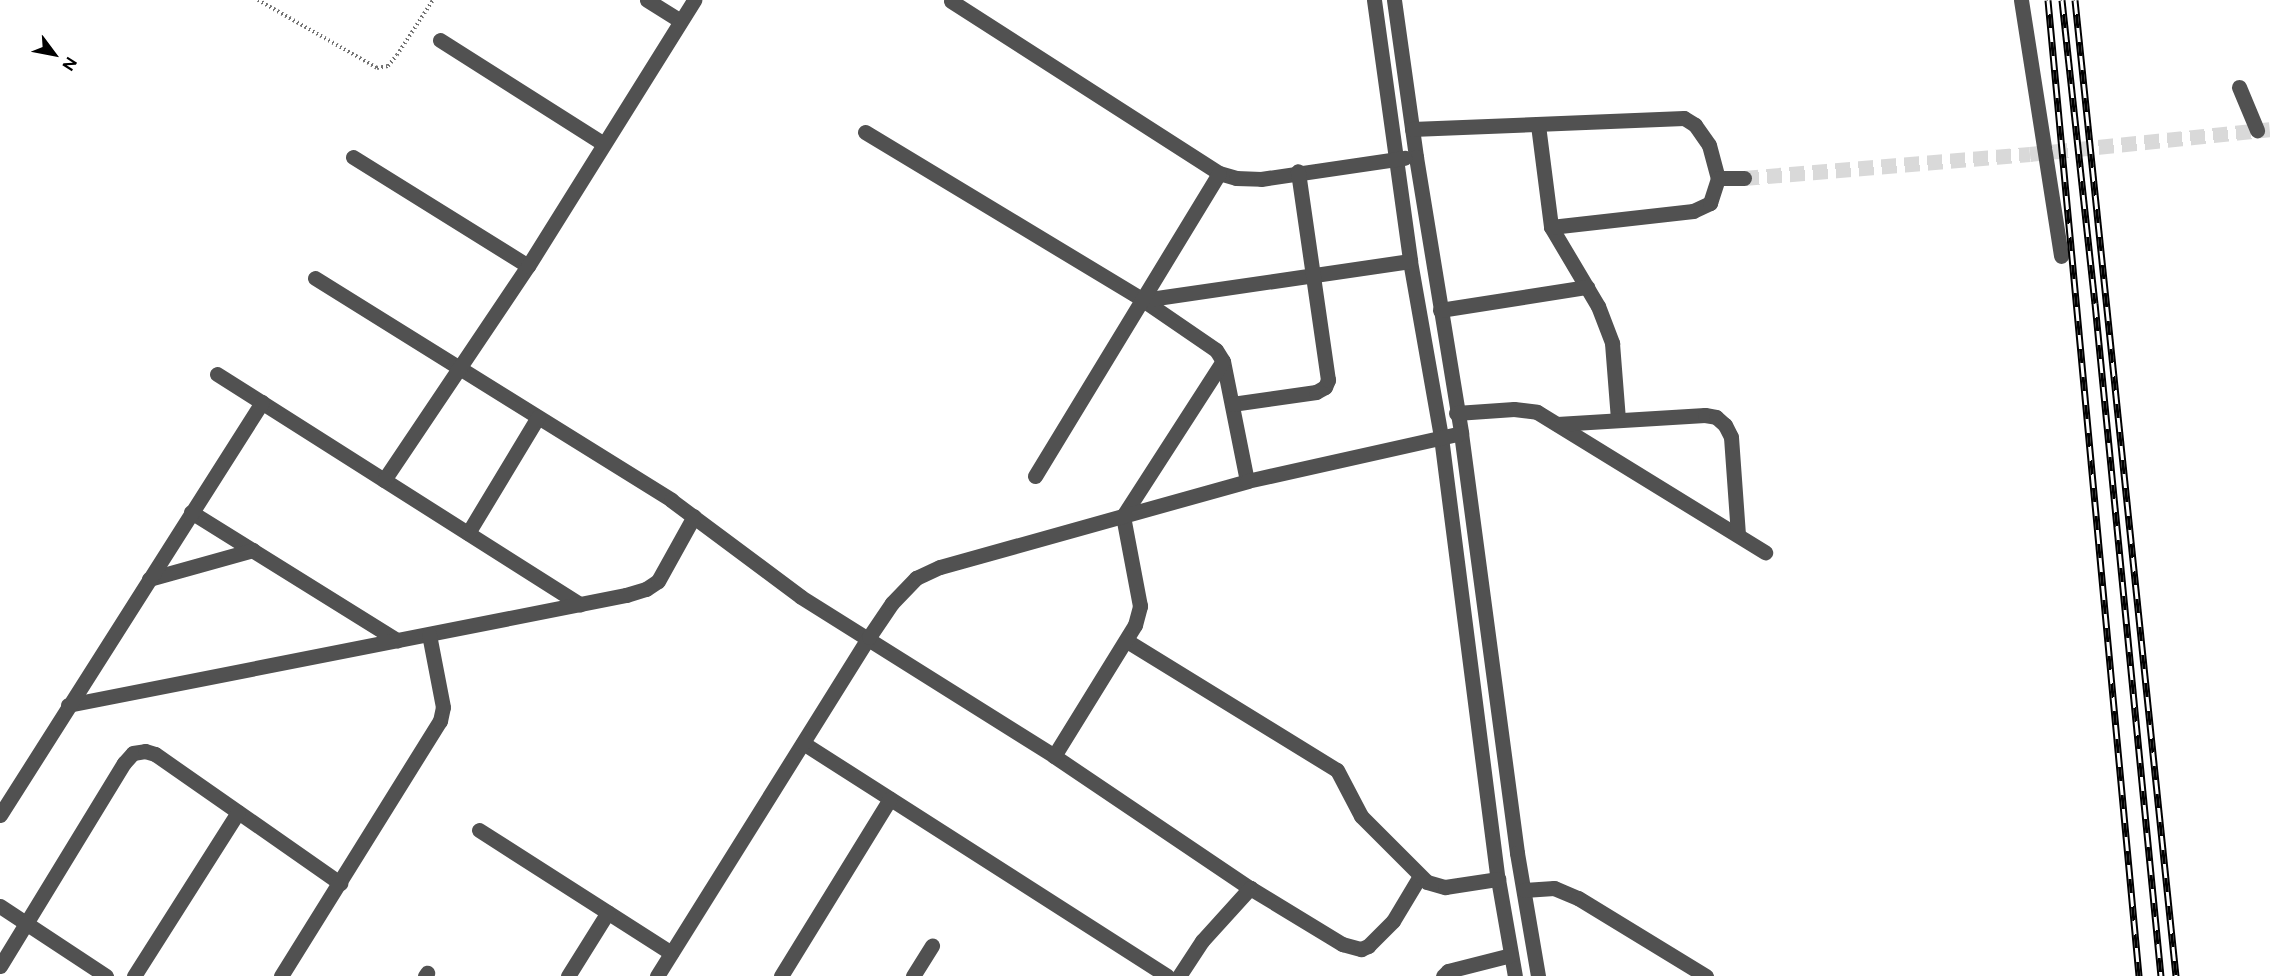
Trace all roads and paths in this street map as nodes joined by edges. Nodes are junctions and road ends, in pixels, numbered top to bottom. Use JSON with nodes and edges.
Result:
{"nodes":[{"id":1,"x":258,"y":0,"type":"edge"},
{"id":2,"x":433,"y":0,"type":"edge"},
{"id":3,"x":647,"y":0,"type":"edge"},
{"id":4,"x":694,"y":0,"type":"edge"},
{"id":5,"x":1374,"y":0,"type":"edge"},
{"id":6,"x":1394,"y":0,"type":"edge"},
{"id":7,"x":2021,"y":0,"type":"edge"},
{"id":8,"x":951,"y":1,"type":"edge"},
{"id":9,"x":680,"y":21,"type":"junction"},
{"id":10,"x":440,"y":40,"type":"dead end"},
{"id":11,"x":2239,"y":87,"type":"dead end"},
{"id":12,"x":1538,"y":124,"type":"junction"},
{"id":13,"x":1412,"y":129,"type":"junction"},
{"id":14,"x":2257,"y":130,"type":"dead end"},
{"id":15,"x":865,"y":132,"type":"dead end"},
{"id":16,"x":602,"y":143,"type":"junction"},
{"id":17,"x":353,"y":157,"type":"dead end"},
{"id":18,"x":1416,"y":157,"type":"junction"},
{"id":19,"x":1395,"y":159,"type":"junction"},
{"id":20,"x":1298,"y":171,"type":"junction"},
{"id":21,"x":1219,"y":172,"type":"junction"},
{"id":22,"x":1718,"y":177,"type":"junction"},
{"id":23,"x":1744,"y":178,"type":"tunnel mouth"},
{"id":24,"x":1551,"y":227,"type":"junction"},
{"id":25,"x":2061,"y":256,"type":"dead end"},
{"id":26,"x":1410,"y":261,"type":"junction"},
{"id":27,"x":528,"y":266,"type":"junction"},
{"id":28,"x":1315,"y":274,"type":"junction"},
{"id":29,"x":315,"y":278,"type":"dead end"},
{"id":30,"x":1587,"y":287,"type":"junction"},
{"id":31,"x":1143,"y":300,"type":"junction"},
{"id":32,"x":1440,"y":310,"type":"junction"},
{"id":33,"x":1223,"y":361,"type":"junction"},
{"id":34,"x":460,"y":369,"type":"junction"},
{"id":35,"x":218,"y":374,"type":"dead end"},
{"id":36,"x":261,"y":402,"type":"junction"},
{"id":37,"x":1232,"y":404,"type":"junction"},
{"id":38,"x":1456,"y":413,"type":"junction"},
{"id":39,"x":538,"y":417,"type":"junction"},
{"id":40,"x":1618,"y":419,"type":"junction"},
{"id":41,"x":1557,"y":424,"type":"junction"},
{"id":42,"x":1461,"y":433,"type":"junction"},
{"id":43,"x":1441,"y":438,"type":"junction"},
{"id":44,"x":1035,"y":476,"type":"dead end"},
{"id":45,"x":384,"y":480,"type":"junction"},
{"id":46,"x":1247,"y":481,"type":"junction"},
{"id":47,"x":191,"y":512,"type":"junction"},
{"id":48,"x":694,"y":516,"type":"junction"},
{"id":49,"x":1123,"y":516,"type":"junction"},
{"id":50,"x":468,"y":533,"type":"junction"},
{"id":51,"x":1738,"y":535,"type":"junction"},
{"id":52,"x":253,"y":550,"type":"junction"},
{"id":53,"x":1765,"y":552,"type":"dead end"},
{"id":54,"x":149,"y":579,"type":"junction"},
{"id":55,"x":580,"y":604,"type":"junction"},
{"id":56,"x":429,"y":634,"type":"junction"},
{"id":57,"x":869,"y":637,"type":"junction"},
{"id":58,"x":397,"y":640,"type":"junction"},
{"id":59,"x":1127,"y":641,"type":"junction"},
{"id":60,"x":68,"y":705,"type":"junction"},
{"id":61,"x":803,"y":743,"type":"junction"},
{"id":62,"x":1054,"y":756,"type":"junction"},
{"id":63,"x":890,"y":799,"type":"junction"},
{"id":64,"x":238,"y":812,"type":"junction"},
{"id":65,"x":0,"y":815,"type":"edge"},
{"id":66,"x":479,"y":830,"type":"dead end"},
{"id":67,"x":1420,"y":876,"type":"junction"},
{"id":68,"x":1498,"y":879,"type":"junction"},
{"id":69,"x":340,"y":883,"type":"junction"},
{"id":70,"x":1250,"y":888,"type":"junction"},
{"id":71,"x":1524,"y":890,"type":"junction"},
{"id":72,"x":0,"y":906,"type":"edge"},
{"id":73,"x":608,"y":912,"type":"junction"},
{"id":74,"x":27,"y":924,"type":"junction"},
{"id":75,"x":932,"y":945,"type":"dead end"},
{"id":76,"x":671,"y":953,"type":"junction"},
{"id":77,"x":1512,"y":955,"type":"junction"},
{"id":78,"x":0,"y":966,"type":"edge"},
{"id":79,"x":106,"y":976,"type":"edge"},
{"id":80,"x":134,"y":976,"type":"edge"},
{"id":81,"x":281,"y":976,"type":"edge"},
{"id":82,"x":568,"y":976,"type":"edge"},
{"id":83,"x":657,"y":976,"type":"edge"},
{"id":84,"x":781,"y":976,"type":"edge"},
{"id":85,"x":913,"y":976,"type":"edge"},
{"id":86,"x":1167,"y":976,"type":"edge"},
{"id":87,"x":1179,"y":976,"type":"edge"},
{"id":88,"x":1443,"y":976,"type":"edge"},
{"id":89,"x":1515,"y":976,"type":"edge"},
{"id":90,"x":1538,"y":976,"type":"edge"},
{"id":91,"x":1706,"y":976,"type":"edge"}],
"edges":[{"from":1,"to":2,"type":"path"},
{"from":3,"to":9,"type":"street"},
{"from":4,"to":9,"type":"street"},
{"from":5,"to":19,"type":"street"},
{"from":6,"to":13,"type":"street"},
{"from":7,"to":25,"type":"street"},
{"from":8,"to":21,"type":"street"},
{"from":9,"to":16,"type":"street"},
{"from":10,"to":16,"type":"street"},
{"from":11,"to":14,"type":"street"},
{"from":12,"to":13,"type":"street"},
{"from":12,"to":22,"type":"street"},
{"from":12,"to":24,"type":"street"},
{"from":13,"to":18,"type":"street"},
{"from":15,"to":31,"type":"street"},
{"from":16,"to":27,"type":"street"},
{"from":17,"to":27,"type":"street"},
{"from":18,"to":19,"type":"street"},
{"from":18,"to":32,"type":"street"},
{"from":19,"to":20,"type":"street"},
{"from":19,"to":26,"type":"street"},
{"from":20,"to":21,"type":"street"},
{"from":20,"to":28,"type":"street"},
{"from":21,"to":31,"type":"street"},
{"from":22,"to":23,"type":"street"},
{"from":22,"to":24,"type":"street"},
{"from":24,"to":30,"type":"street"},
{"from":26,"to":28,"type":"street"},
{"from":26,"to":43,"type":"street"},
{"from":27,"to":34,"type":"street"},
{"from":28,"to":31,"type":"street"},
{"from":28,"to":37,"type":"street"},
{"from":29,"to":34,"type":"street"},
{"from":30,"to":32,"type":"street"},
{"from":30,"to":40,"type":"street"},
{"from":31,"to":33,"type":"street"},
{"from":31,"to":44,"type":"street"},
{"from":32,"to":38,"type":"street"},
{"from":33,"to":37,"type":"street"},
{"from":33,"to":49,"type":"street"},
{"from":34,"to":39,"type":"street"},
{"from":34,"to":45,"type":"street"},
{"from":35,"to":36,"type":"street"},
{"from":36,"to":45,"type":"street"},
{"from":36,"to":47,"type":"street"},
{"from":37,"to":46,"type":"street"},
{"from":38,"to":41,"type":"street"},
{"from":38,"to":42,"type":"street"},
{"from":39,"to":48,"type":"street"},
{"from":39,"to":50,"type":"street"},
{"from":40,"to":41,"type":"street"},
{"from":40,"to":51,"type":"street"},
{"from":41,"to":51,"type":"street"},
{"from":42,"to":43,"type":"street"},
{"from":42,"to":71,"type":"street"},
{"from":43,"to":46,"type":"street"},
{"from":43,"to":68,"type":"street"},
{"from":45,"to":50,"type":"street"},
{"from":46,"to":49,"type":"street"},
{"from":47,"to":52,"type":"street"},
{"from":47,"to":54,"type":"street"},
{"from":48,"to":55,"type":"street"},
{"from":48,"to":57,"type":"street"},
{"from":49,"to":57,"type":"street"},
{"from":49,"to":59,"type":"street"},
{"from":50,"to":55,"type":"street"},
{"from":51,"to":53,"type":"street"},
{"from":52,"to":54,"type":"street"},
{"from":52,"to":58,"type":"street"},
{"from":54,"to":60,"type":"street"},
{"from":55,"to":56,"type":"street"},
{"from":56,"to":58,"type":"street"},
{"from":56,"to":69,"type":"street"},
{"from":57,"to":61,"type":"street"},
{"from":57,"to":62,"type":"street"},
{"from":58,"to":60,"type":"street"},
{"from":59,"to":62,"type":"street"},
{"from":59,"to":67,"type":"street"},
{"from":60,"to":65,"type":"street"},
{"from":61,"to":63,"type":"street"},
{"from":61,"to":76,"type":"street"},
{"from":62,"to":70,"type":"street"},
{"from":63,"to":84,"type":"street"},
{"from":63,"to":86,"type":"street"},
{"from":64,"to":69,"type":"street"},
{"from":64,"to":74,"type":"street"},
{"from":64,"to":80,"type":"street"},
{"from":66,"to":73,"type":"street"},
{"from":67,"to":68,"type":"street"},
{"from":67,"to":70,"type":"street"},
{"from":68,"to":77,"type":"street"},
{"from":69,"to":81,"type":"street"},
{"from":70,"to":87,"type":"street"},
{"from":71,"to":90,"type":"street"},
{"from":71,"to":91,"type":"street"},
{"from":72,"to":74,"type":"street"},
{"from":73,"to":76,"type":"street"},
{"from":73,"to":82,"type":"street"},
{"from":74,"to":78,"type":"street"},
{"from":74,"to":79,"type":"street"},
{"from":75,"to":85,"type":"street"},
{"from":76,"to":83,"type":"street"},
{"from":77,"to":88,"type":"street"},
{"from":77,"to":89,"type":"street"}]}
